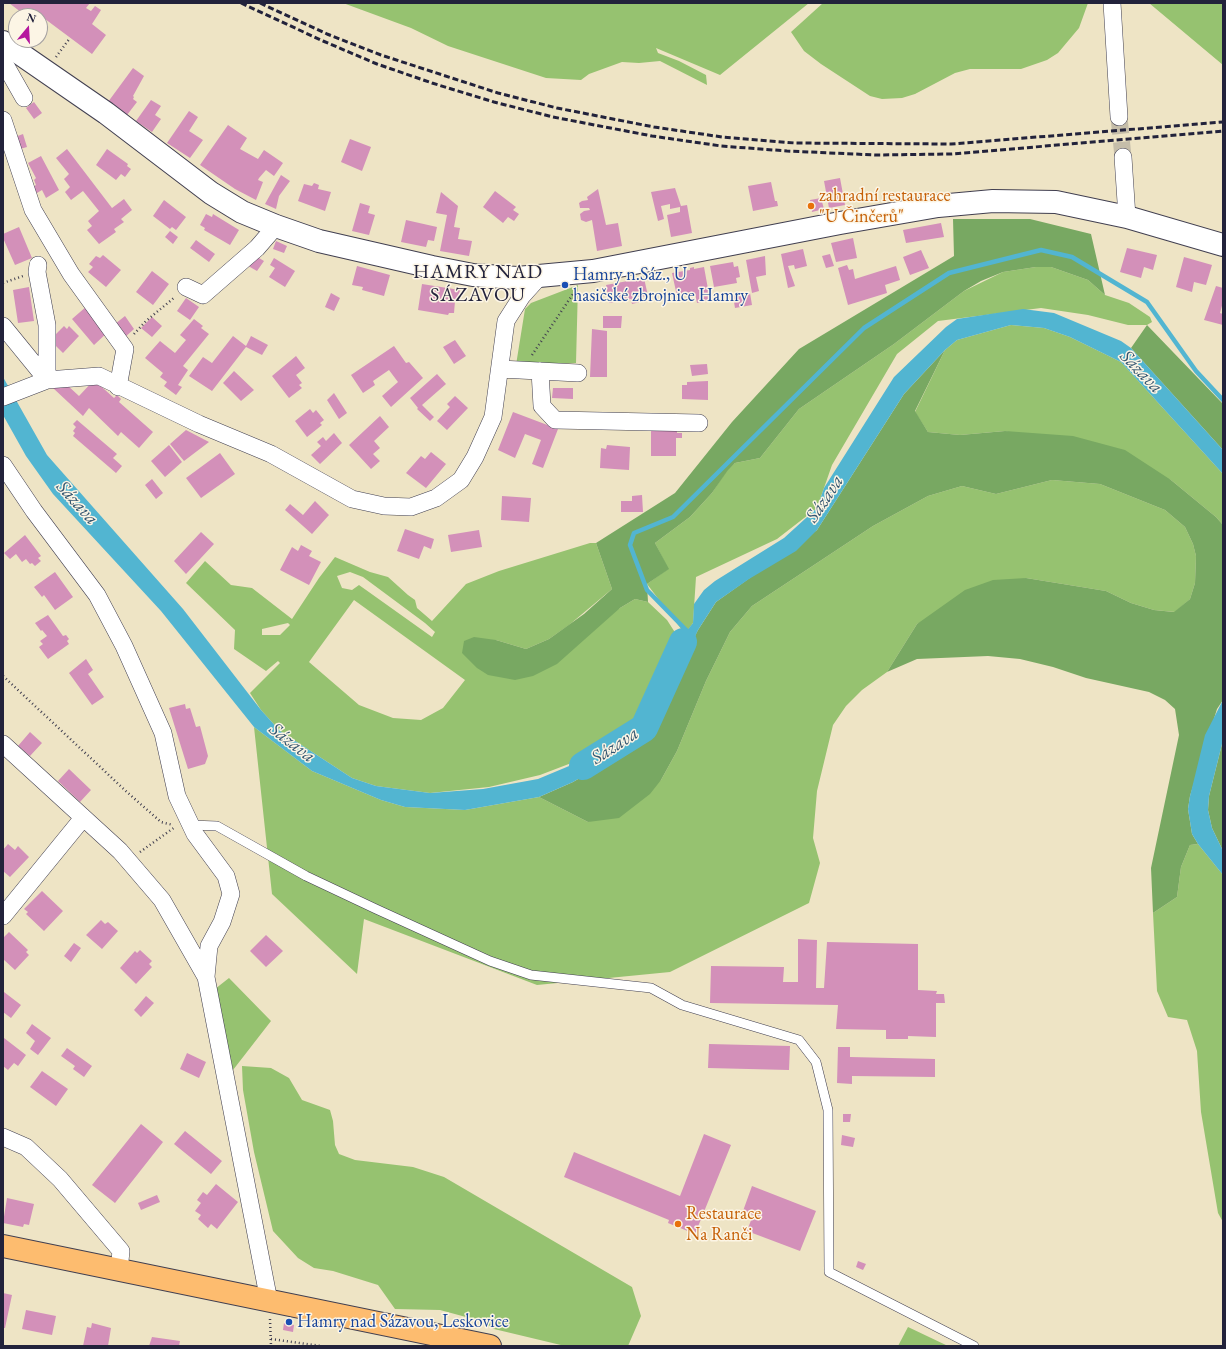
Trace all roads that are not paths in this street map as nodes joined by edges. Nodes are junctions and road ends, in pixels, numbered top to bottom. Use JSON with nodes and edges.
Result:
{"nodes":[{"id":1,"x":1112,"y":3,"type":"edge"},
{"id":2,"x":3,"y":42,"type":"edge"},
{"id":3,"x":3,"y":61,"type":"edge"},
{"id":4,"x":24,"y":98,"type":"dead end"},
{"id":5,"x":1119,"y":117,"type":"tunnel mouth"},
{"id":6,"x":3,"y":120,"type":"edge"},
{"id":7,"x":1123,"y":157,"type":"tunnel mouth"},
{"id":8,"x":1127,"y":217,"type":"junction"},
{"id":9,"x":276,"y":226,"type":"junction"},
{"id":10,"x":1223,"y":245,"type":"edge"},
{"id":11,"x":38,"y":268,"type":"road end"},
{"id":12,"x":540,"y":276,"type":"junction"},
{"id":13,"x":186,"y":287,"type":"road end"},
{"id":14,"x":3,"y":326,"type":"edge"},
{"id":15,"x":500,"y":369,"type":"junction"},
{"id":16,"x":540,"y":371,"type":"junction"},
{"id":17,"x":578,"y":372,"type":"dead end"},
{"id":18,"x":47,"y":380,"type":"junction"},
{"id":19,"x":118,"y":387,"type":"junction"},
{"id":20,"x":3,"y":397,"type":"edge"},
{"id":21,"x":699,"y":423,"type":"dead end"},
{"id":22,"x":3,"y":464,"type":"edge"},
{"id":23,"x":3,"y":744,"type":"edge"},
{"id":24,"x":83,"y":818,"type":"junction"},
{"id":25,"x":184,"y":825,"type":"junction"},
{"id":26,"x":3,"y":916,"type":"edge"},
{"id":27,"x":206,"y":977,"type":"junction"},
{"id":28,"x":3,"y":1136,"type":"edge"},
{"id":29,"x":3,"y":1246,"type":"edge"},
{"id":30,"x":119,"y":1270,"type":"junction"},
{"id":31,"x":269,"y":1301,"type":"junction"},
{"id":32,"x":490,"y":1346,"type":"edge"},
{"id":33,"x":974,"y":1346,"type":"edge"}],
"edges":[{"from":1,"to":5,"type":"street"},
{"from":2,"to":9,"type":"street"},
{"from":3,"to":4,"type":"street"},
{"from":6,"to":19,"type":"street"},
{"from":7,"to":8,"type":"street"},
{"from":8,"to":10,"type":"street"},
{"from":8,"to":12,"type":"street"},
{"from":9,"to":12,"type":"street"},
{"from":9,"to":13,"type":"street"},
{"from":11,"to":18,"type":"street"},
{"from":12,"to":15,"type":"street"},
{"from":14,"to":18,"type":"street"},
{"from":15,"to":16,"type":"street"},
{"from":15,"to":19,"type":"street"},
{"from":16,"to":17,"type":"street"},
{"from":16,"to":21,"type":"street"},
{"from":18,"to":19,"type":"street"},
{"from":18,"to":20,"type":"street"},
{"from":22,"to":25,"type":"street"},
{"from":23,"to":24,"type":"street"},
{"from":24,"to":26,"type":"street"},
{"from":24,"to":27,"type":"street"},
{"from":25,"to":27,"type":"street"},
{"from":25,"to":33,"type":"lane"},
{"from":27,"to":31,"type":"street"},
{"from":28,"to":30,"type":"street"},
{"from":29,"to":30,"type":"main road"},
{"from":30,"to":31,"type":"main road"},
{"from":31,"to":32,"type":"main road"}]}
